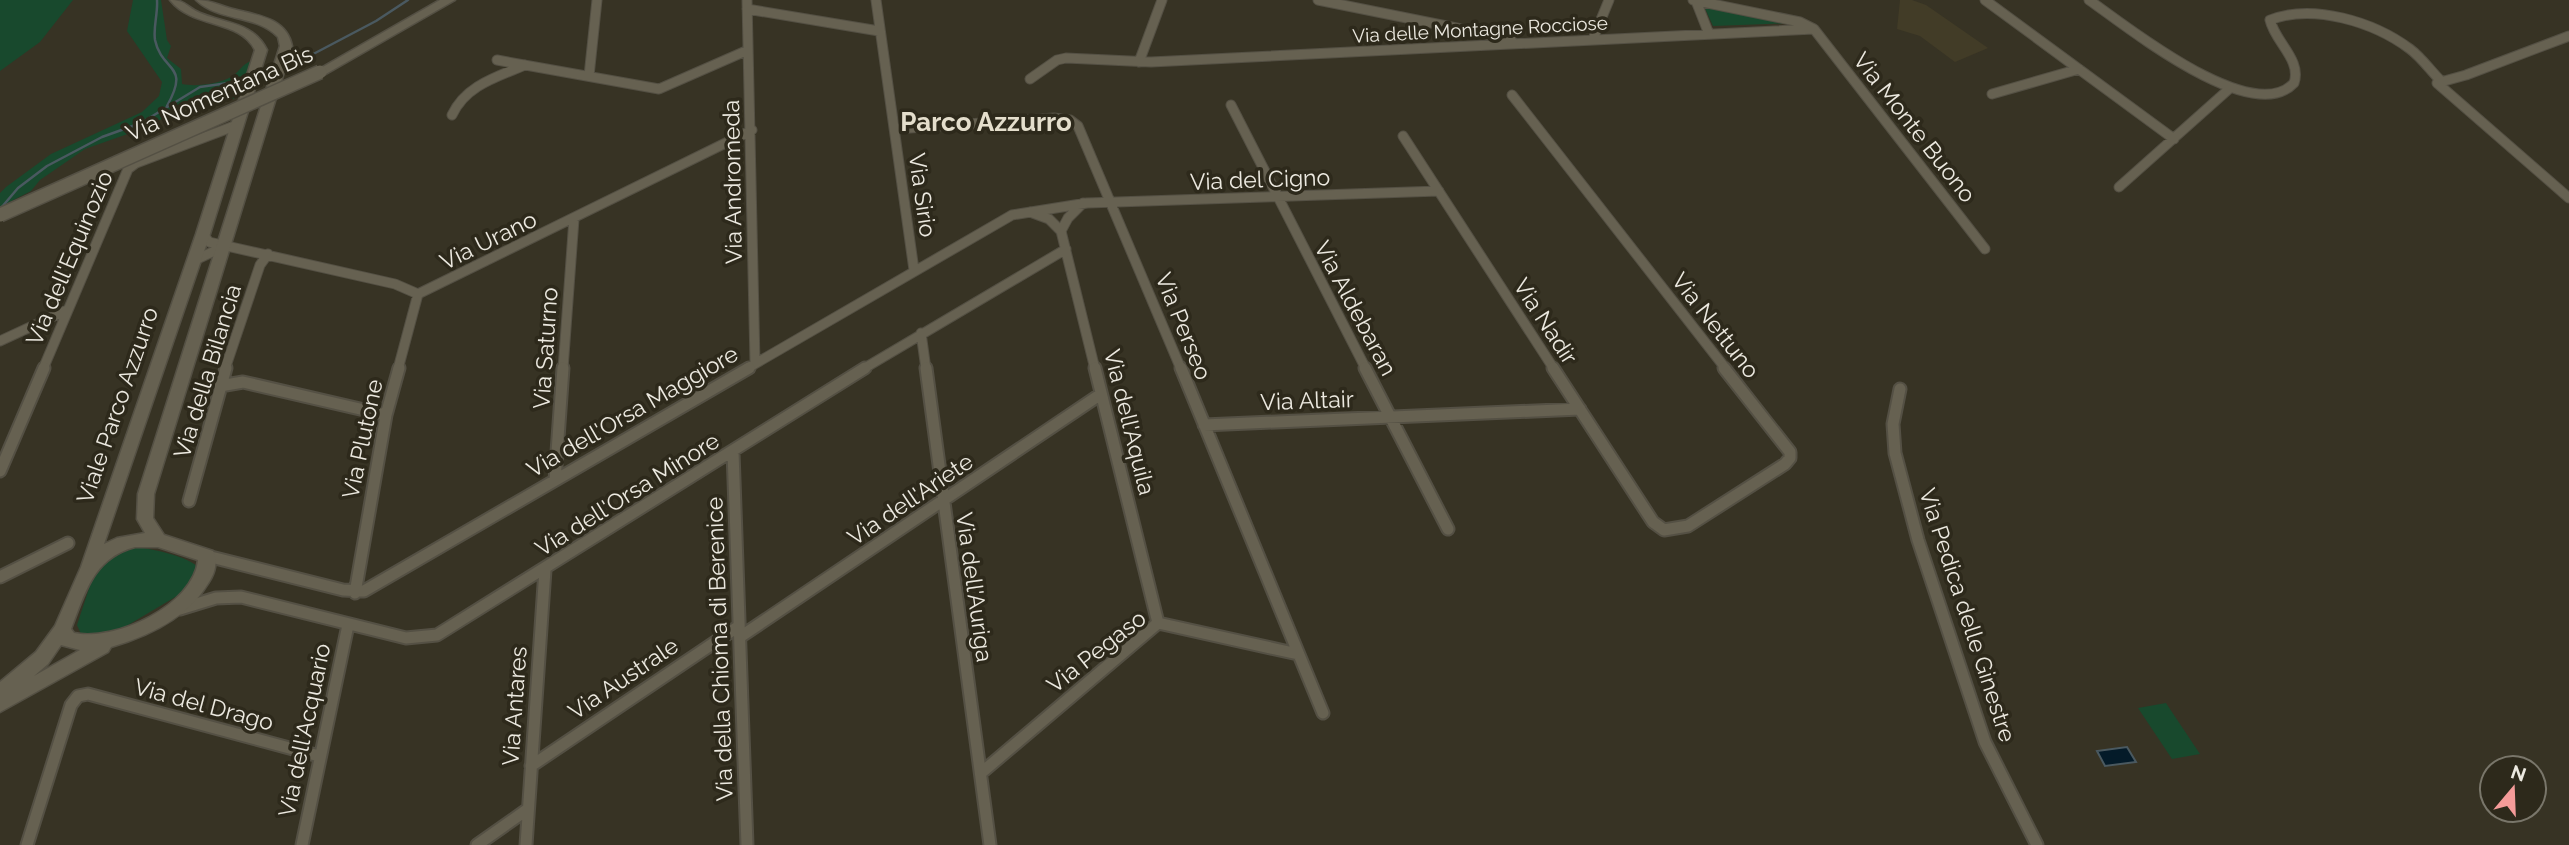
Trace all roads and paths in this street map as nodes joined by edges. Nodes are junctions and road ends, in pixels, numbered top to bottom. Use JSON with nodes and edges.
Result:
{"nodes":[{"id":1,"x":176,"y":0,"type":"edge"},
{"id":2,"x":202,"y":0,"type":"edge"},
{"id":3,"x":449,"y":0,"type":"edge"},
{"id":4,"x":597,"y":0,"type":"edge"},
{"id":5,"x":876,"y":0,"type":"edge"},
{"id":6,"x":1162,"y":0,"type":"edge"},
{"id":7,"x":1318,"y":0,"type":"edge"},
{"id":8,"x":1609,"y":0,"type":"edge"},
{"id":9,"x":1694,"y":0,"type":"edge"},
{"id":10,"x":1985,"y":0,"type":"edge"},
{"id":11,"x":2089,"y":0,"type":"edge"},
{"id":12,"x":747,"y":5,"type":"edge"},
{"id":13,"x":1810,"y":26,"type":"junction"},
{"id":14,"x":879,"y":31,"type":"junction"},
{"id":15,"x":1709,"y":34,"type":"junction"},
{"id":16,"x":2569,"y":36,"type":"edge"},
{"id":17,"x":1593,"y":39,"type":"junction"},
{"id":18,"x":1528,"y":42,"type":"junction"},
{"id":19,"x":748,"y":50,"type":"junction"},
{"id":20,"x":497,"y":60,"type":"dead end"},
{"id":21,"x":1139,"y":62,"type":"junction"},
{"id":22,"x":526,"y":65,"type":"junction"},
{"id":23,"x":2078,"y":69,"type":"junction"},
{"id":24,"x":589,"y":76,"type":"junction"},
{"id":25,"x":1030,"y":79,"type":"dead end"},
{"id":26,"x":2440,"y":80,"type":"junction"},
{"id":27,"x":2229,"y":89,"type":"junction"},
{"id":28,"x":1993,"y":94,"type":"dead end"},
{"id":29,"x":1512,"y":95,"type":"dead end"},
{"id":30,"x":1231,"y":105,"type":"dead end"},
{"id":31,"x":452,"y":115,"type":"dead end"},
{"id":32,"x":237,"y":125,"type":"junction"},
{"id":33,"x":895,"y":129,"type":"junction"},
{"id":34,"x":751,"y":130,"type":"junction"},
{"id":35,"x":1402,"y":136,"type":"dead end"},
{"id":36,"x":2174,"y":139,"type":"junction"},
{"id":37,"x":2119,"y":187,"type":"dead end"},
{"id":38,"x":1439,"y":191,"type":"junction"},
{"id":39,"x":1276,"y":198,"type":"junction"},
{"id":40,"x":2569,"y":198,"type":"edge"},
{"id":41,"x":1083,"y":203,"type":"junction"},
{"id":42,"x":1113,"y":204,"type":"junction"},
{"id":43,"x":1027,"y":211,"type":"junction"},
{"id":44,"x":0,"y":215,"type":"edge"},
{"id":45,"x":574,"y":219,"type":"junction"},
{"id":46,"x":1061,"y":231,"type":"junction"},
{"id":47,"x":203,"y":234,"type":"junction"},
{"id":48,"x":225,"y":246,"type":"junction"},
{"id":49,"x":1066,"y":249,"type":"junction"},
{"id":50,"x":1985,"y":250,"type":"dead end"},
{"id":51,"x":268,"y":254,"type":"junction"},
{"id":52,"x":193,"y":261,"type":"junction"},
{"id":53,"x":914,"y":270,"type":"junction"},
{"id":54,"x":418,"y":294,"type":"junction"},
{"id":55,"x":67,"y":310,"type":"junction"},
{"id":56,"x":921,"y":333,"type":"junction"},
{"id":57,"x":0,"y":341,"type":"edge"},
{"id":58,"x":755,"y":363,"type":"junction"},
{"id":59,"x":220,"y":386,"type":"junction"},
{"id":60,"x":1900,"y":390,"type":"dead end"},
{"id":61,"x":1101,"y":394,"type":"junction"},
{"id":62,"x":1580,"y":409,"type":"junction"},
{"id":63,"x":386,"y":415,"type":"junction"},
{"id":64,"x":1391,"y":417,"type":"junction"},
{"id":65,"x":1204,"y":425,"type":"junction"},
{"id":66,"x":733,"y":452,"type":"junction"},
{"id":67,"x":0,"y":471,"type":"edge"},
{"id":68,"x":555,"y":480,"type":"junction"},
{"id":69,"x":189,"y":501,"type":"dead end"},
{"id":70,"x":942,"y":503,"type":"junction"},
{"id":71,"x":1658,"y":527,"type":"joint"},
{"id":72,"x":1448,"y":529,"type":"dead end"},
{"id":73,"x":158,"y":540,"type":"junction"},
{"id":74,"x":68,"y":543,"type":"dead end"},
{"id":75,"x":207,"y":556,"type":"junction"},
{"id":76,"x":88,"y":565,"type":"junction"},
{"id":77,"x":545,"y":570,"type":"junction"},
{"id":78,"x":0,"y":577,"type":"edge"},
{"id":79,"x":355,"y":593,"type":"junction"},
{"id":80,"x":178,"y":610,"type":"junction"},
{"id":81,"x":1158,"y":623,"type":"junction"},
{"id":82,"x":348,"y":625,"type":"junction"},
{"id":83,"x":62,"y":629,"type":"junction"},
{"id":84,"x":740,"y":631,"type":"junction"},
{"id":85,"x":108,"y":643,"type":"junction"},
{"id":86,"x":1298,"y":654,"type":"junction"},
{"id":87,"x":0,"y":693,"type":"edge"},
{"id":88,"x":0,"y":704,"type":"edge"},
{"id":89,"x":1323,"y":713,"type":"dead end"},
{"id":90,"x":319,"y":756,"type":"junction"},
{"id":91,"x":531,"y":765,"type":"junction"},
{"id":92,"x":981,"y":773,"type":"junction"},
{"id":93,"x":528,"y":809,"type":"junction"},
{"id":94,"x":27,"y":845,"type":"edge"},
{"id":95,"x":302,"y":845,"type":"edge"},
{"id":96,"x":477,"y":845,"type":"edge"},
{"id":97,"x":526,"y":845,"type":"edge"},
{"id":98,"x":747,"y":845,"type":"edge"},
{"id":99,"x":990,"y":845,"type":"edge"},
{"id":100,"x":2037,"y":845,"type":"edge"}],
"edges":[{"from":1,"to":32,"type":"street","name":"Viale Parco Azzurro"},
{"from":2,"to":48,"type":"street"},
{"from":3,"to":44,"type":"street","name":"Via Nomentana Bis","bridge":true},
{"from":4,"to":24,"type":"street"},
{"from":5,"to":14,"type":"street","name":"Via Sirio"},
{"from":6,"to":21,"type":"street"},
{"from":7,"to":18,"type":"street"},
{"from":8,"to":17,"type":"street"},
{"from":9,"to":13,"type":"street"},
{"from":9,"to":15,"type":"street"},
{"from":10,"to":23,"type":"street"},
{"from":11,"to":27,"type":"street"},
{"from":12,"to":14,"type":"street"},
{"from":12,"to":19,"type":"street","name":"Via Andromeda"},
{"from":13,"to":15,"type":"street","name":"Via delle Montagne Rocciose"},
{"from":13,"to":50,"type":"street","name":"Via Monte Buono"},
{"from":14,"to":33,"type":"street","name":"Via Sirio"},
{"from":15,"to":17,"type":"street","name":"Via delle Montagne Rocciose"},
{"from":16,"to":26,"type":"street"},
{"from":17,"to":18,"type":"street","name":"Via delle Montagne Rocciose"},
{"from":18,"to":21,"type":"street","name":"Via delle Montagne Rocciose"},
{"from":19,"to":24,"type":"street"},
{"from":19,"to":34,"type":"street","name":"Via Andromeda"},
{"from":20,"to":22,"type":"street"},
{"from":21,"to":25,"type":"street","name":"Via delle Montagne Rocciose"},
{"from":22,"to":24,"type":"street"},
{"from":22,"to":31,"type":"street"},
{"from":23,"to":28,"type":"street"},
{"from":23,"to":36,"type":"street"},
{"from":26,"to":27,"type":"street"},
{"from":26,"to":40,"type":"street"},
{"from":27,"to":36,"type":"street"},
{"from":29,"to":71,"type":"street","name":"Via Nettuno"},
{"from":30,"to":39,"type":"street","name":"Via Aldebaran"},
{"from":32,"to":47,"type":"street","name":"Viale Parco Azzurro"},
{"from":32,"to":55,"type":"street","name":"Via dell'Equinozio"},
{"from":33,"to":42,"type":"street","name":"Via Perseo"},
{"from":33,"to":53,"type":"street","name":"Via Sirio"},
{"from":34,"to":45,"type":"street","name":"Via Urano"},
{"from":34,"to":58,"type":"street","name":"Via Andromeda"},
{"from":35,"to":38,"type":"street","name":"Via Nadir"},
{"from":36,"to":37,"type":"street"},
{"from":38,"to":39,"type":"street","name":"Via del Cigno"},
{"from":38,"to":62,"type":"street","name":"Via Nadir"},
{"from":39,"to":42,"type":"street","name":"Via del Cigno"},
{"from":39,"to":64,"type":"street","name":"Via Aldebaran"},
{"from":41,"to":42,"type":"street","name":"Via del Cigno"},
{"from":41,"to":43,"type":"street","name":"Via del Cigno"},
{"from":41,"to":46,"type":"street"},
{"from":42,"to":65,"type":"street","name":"Via Perseo"},
{"from":43,"to":46,"type":"street"},
{"from":43,"to":53,"type":"street","name":"Via dell'Orsa Maggiore"},
{"from":45,"to":54,"type":"street","name":"Via Urano"},
{"from":45,"to":68,"type":"street","name":"Via Saturno"},
{"from":46,"to":49,"type":"street","name":"Via dell'Aquila"},
{"from":47,"to":48,"type":"street"},
{"from":47,"to":52,"type":"street","name":"Viale Parco Azzurro"},
{"from":48,"to":51,"type":"street"},
{"from":48,"to":52,"type":"street"},
{"from":48,"to":73,"type":"street"},
{"from":49,"to":56,"type":"street","name":"Via dell'Orsa Minore"},
{"from":49,"to":61,"type":"street","name":"Via dell'Aquila"},
{"from":51,"to":54,"type":"street"},
{"from":51,"to":59,"type":"street","name":"Via della Bilancia"},
{"from":52,"to":76,"type":"street","name":"Viale Parco Azzurro"},
{"from":53,"to":58,"type":"street","name":"Via dell'Orsa Maggiore"},
{"from":54,"to":63,"type":"street","name":"Via Plutone"},
{"from":55,"to":57,"type":"street"},
{"from":55,"to":67,"type":"street","name":"Via dell'Equinozio"},
{"from":56,"to":66,"type":"street","name":"Via dell'Orsa Minore"},
{"from":56,"to":70,"type":"street","name":"Via dell'Auriga"},
{"from":58,"to":68,"type":"street","name":"Via dell'Orsa Maggiore"},
{"from":59,"to":63,"type":"street"},
{"from":59,"to":69,"type":"street","name":"Via della Bilancia"},
{"from":60,"to":100,"type":"street","name":"Via Pedica delle Ginestre"},
{"from":61,"to":70,"type":"street","name":"Via dell'Ariete"},
{"from":61,"to":81,"type":"street","name":"Via dell'Aquila"},
{"from":62,"to":64,"type":"street","name":"Via Altair"},
{"from":62,"to":71,"type":"street","name":"Via Nadir"},
{"from":63,"to":79,"type":"street","name":"Via Plutone"},
{"from":64,"to":65,"type":"street","name":"Via Altair"},
{"from":64,"to":72,"type":"street","name":"Via Aldebaran"},
{"from":65,"to":86,"type":"street","name":"Via Perseo"},
{"from":66,"to":77,"type":"street","name":"Via dell'Orsa Minore"},
{"from":66,"to":84,"type":"street","name":"Via della Chioma di Berenice"},
{"from":68,"to":79,"type":"street","name":"Via dell'Orsa Maggiore"},
{"from":70,"to":84,"type":"street","name":"Via dell'Ariete"},
{"from":70,"to":92,"type":"street","name":"Via dell'Auriga"},
{"from":73,"to":75,"type":"street"},
{"from":73,"to":76,"type":"street"},
{"from":74,"to":78,"type":"street"},
{"from":75,"to":79,"type":"street"},
{"from":75,"to":80,"type":"street"},
{"from":76,"to":83,"type":"street","name":"Viale Parco Azzurro"},
{"from":77,"to":82,"type":"street","name":"Via dell'Orsa Minore"},
{"from":77,"to":91,"type":"street","name":"Via Antares"},
{"from":80,"to":82,"type":"street","name":"Via dell'Orsa Minore"},
{"from":80,"to":85,"type":"street"},
{"from":81,"to":86,"type":"street","name":"Via Pegaso"},
{"from":81,"to":92,"type":"street","name":"Via Pegaso"},
{"from":82,"to":90,"type":"street","name":"Via dell'Acquario"},
{"from":83,"to":85,"type":"street"},
{"from":83,"to":87,"type":"street","name":"Viale Parco Azzurro"},
{"from":84,"to":91,"type":"street","name":"Via Australe"},
{"from":84,"to":98,"type":"street","name":"Via della Chioma di Berenice"},
{"from":85,"to":88,"type":"street"},
{"from":86,"to":89,"type":"street","name":"Via Perseo"},
{"from":90,"to":94,"type":"street","name":"Via del Drago"},
{"from":90,"to":95,"type":"street","name":"Via dell'Acquario"},
{"from":91,"to":93,"type":"street","name":"Via Antares"},
{"from":92,"to":99,"type":"street","name":"Via dell'Auriga"},
{"from":93,"to":96,"type":"street"},
{"from":93,"to":97,"type":"street","name":"Via Antares"}]}
